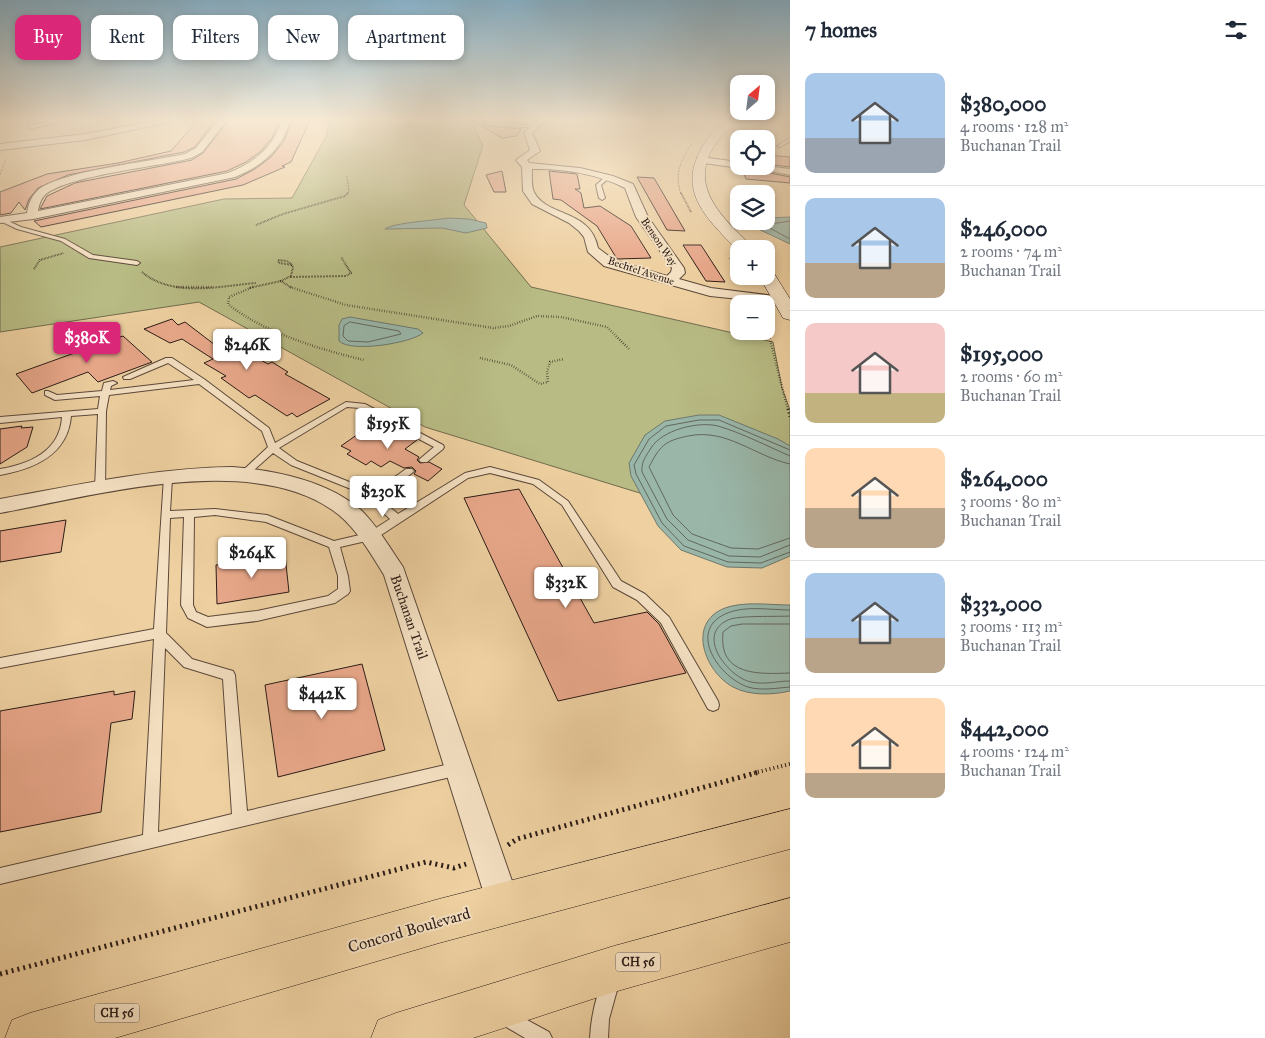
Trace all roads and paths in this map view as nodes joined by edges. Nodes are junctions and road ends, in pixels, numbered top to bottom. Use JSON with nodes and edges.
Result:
{"nodes":[{"id":1,"x":127,"y":168,"type":"edge"},
{"id":2,"x":247,"y":168,"type":"edge"},
{"id":3,"x":527,"y":168,"type":"edge"},
{"id":4,"x":556,"y":168,"type":"edge"},
{"id":5,"x":698,"y":168,"type":"edge"},
{"id":6,"x":775,"y":170,"type":"edge"},
{"id":7,"x":790,"y":172,"type":"edge"},
{"id":8,"x":347,"y":176,"type":"dead end"},
{"id":9,"x":607,"y":178,"type":"junction"},
{"id":10,"x":602,"y":198,"type":"dead end"},
{"id":11,"x":33,"y":216,"type":"junction"},
{"id":12,"x":1,"y":220,"type":"edge"},
{"id":13,"x":256,"y":225,"type":"dead end"},
{"id":14,"x":737,"y":240,"type":"edge"},
{"id":15,"x":79,"y":250,"type":"junction"},
{"id":16,"x":341,"y":257,"type":"dead end"},
{"id":17,"x":137,"y":263,"type":"joint"},
{"id":18,"x":292,"y":265,"type":"junction"},
{"id":19,"x":34,"y":269,"type":"dead end"},
{"id":20,"x":290,"y":277,"type":"junction"},
{"id":21,"x":281,"y":281,"type":"junction"},
{"id":22,"x":669,"y":281,"type":"junction"},
{"id":23,"x":259,"y":283,"type":"junction"},
{"id":24,"x":773,"y":285,"type":"edge"},
{"id":25,"x":787,"y":308,"type":"edge"},
{"id":26,"x":770,"y":340,"type":"edge"},
{"id":27,"x":629,"y":349,"type":"dead end"},
{"id":28,"x":480,"y":358,"type":"dead end"},
{"id":29,"x":564,"y":359,"type":"dead end"},
{"id":30,"x":364,"y":360,"type":"dead end"},
{"id":31,"x":127,"y":377,"type":"dead end"},
{"id":32,"x":201,"y":381,"type":"junction"},
{"id":33,"x":113,"y":383,"type":"dead end"},
{"id":34,"x":48,"y":393,"type":"dead end"},
{"id":35,"x":105,"y":393,"type":"junction"},
{"id":36,"x":102,"y":411,"type":"junction"},
{"id":37,"x":67,"y":415,"type":"junction"},
{"id":38,"x":790,"y":417,"type":"edge"},
{"id":39,"x":0,"y":420,"type":"edge"},
{"id":40,"x":273,"y":448,"type":"junction"},
{"id":41,"x":424,"y":460,"type":"dead end"},
{"id":42,"x":409,"y":471,"type":"dead end"},
{"id":43,"x":0,"y":472,"type":"edge"},
{"id":44,"x":242,"y":476,"type":"junction"},
{"id":45,"x":167,"y":479,"type":"junction"},
{"id":46,"x":100,"y":489,"type":"junction"},
{"id":47,"x":372,"y":498,"type":"junction"},
{"id":48,"x":0,"y":506,"type":"edge"},
{"id":49,"x":189,"y":513,"type":"junction"},
{"id":50,"x":166,"y":515,"type":"junction"},
{"id":51,"x":397,"y":519,"type":"junction"},
{"id":52,"x":371,"y":536,"type":"junction"},
{"id":53,"x":334,"y":545,"type":"junction"},
{"id":54,"x":158,"y":633,"type":"junction"},
{"id":55,"x":0,"y":663,"type":"edge"},
{"id":56,"x":713,"y":705,"type":"dead end"},
{"id":57,"x":790,"y":764,"type":"edge"},
{"id":58,"x":459,"y":769,"type":"junction"},
{"id":59,"x":240,"y":820,"type":"junction"},
{"id":60,"x":790,"y":829,"type":"edge"},
{"id":61,"x":150,"y":841,"type":"junction"},
{"id":62,"x":487,"y":858,"type":"junction"},
{"id":63,"x":0,"y":876,"type":"edge"},
{"id":64,"x":503,"y":904,"type":"junction"},
{"id":65,"x":790,"y":920,"type":"edge"},
{"id":66,"x":614,"y":969,"type":"junction"},
{"id":67,"x":0,"y":974,"type":"edge"},
{"id":68,"x":488,"y":1009,"type":"junction"},
{"id":69,"x":30,"y":1038,"type":"edge"},
{"id":70,"x":396,"y":1038,"type":"edge"},
{"id":71,"x":543,"y":1038,"type":"edge"},
{"id":72,"x":599,"y":1038,"type":"edge"}],
"edges":[{"from":1,"to":11,"type":"street"},
{"from":2,"to":11,"type":"street"},
{"from":3,"to":22,"type":"street","name":"Bechtel Avenue"},
{"from":4,"to":9,"type":"street","name":"Benson Way"},
{"from":5,"to":14,"type":"street"},
{"from":6,"to":7,"type":"street"},
{"from":8,"to":13,"type":"path"},
{"from":9,"to":10,"type":"lane"},
{"from":9,"to":22,"type":"street","name":"Benson Way"},
{"from":11,"to":12,"type":"street"},
{"from":12,"to":15,"type":"lane"},
{"from":15,"to":17,"type":"lane"},
{"from":15,"to":19,"type":"path"},
{"from":16,"to":20,"type":"path"},
{"from":17,"to":23,"type":"path"},
{"from":18,"to":18,"type":"path"},
{"from":18,"to":20,"type":"path"},
{"from":20,"to":21,"type":"path"},
{"from":21,"to":23,"type":"path"},
{"from":21,"to":27,"type":"path"},
{"from":22,"to":25,"type":"street","name":"Bechtel Avenue"},
{"from":23,"to":30,"type":"path"},
{"from":24,"to":25,"type":"street"},
{"from":26,"to":38,"type":"path"},
{"from":28,"to":29,"type":"path"},
{"from":31,"to":32,"type":"lane"},
{"from":32,"to":35,"type":"lane"},
{"from":32,"to":40,"type":"lane"},
{"from":33,"to":35,"type":"lane"},
{"from":34,"to":35,"type":"lane"},
{"from":35,"to":36,"type":"lane"},
{"from":36,"to":37,"type":"lane"},
{"from":36,"to":46,"type":"lane"},
{"from":37,"to":39,"type":"lane"},
{"from":37,"to":43,"type":"lane"},
{"from":40,"to":41,"type":"lane"},
{"from":40,"to":44,"type":"lane"},
{"from":40,"to":47,"type":"lane"},
{"from":42,"to":47,"type":"lane"},
{"from":44,"to":45,"type":"street","name":"Buchanan Trail"},
{"from":44,"to":52,"type":"street","name":"Buchanan Trail"},
{"from":45,"to":46,"type":"street","name":"Buchanan Trail"},
{"from":45,"to":50,"type":"lane"},
{"from":46,"to":48,"type":"street","name":"Buchanan Trail"},
{"from":47,"to":51,"type":"lane"},
{"from":49,"to":50,"type":"lane"},
{"from":49,"to":53,"type":"lane"},
{"from":49,"to":53,"type":"lane"},
{"from":50,"to":54,"type":"lane"},
{"from":51,"to":52,"type":"lane"},
{"from":51,"to":56,"type":"lane"},
{"from":52,"to":53,"type":"lane"},
{"from":52,"to":58,"type":"street","name":"Buchanan Trail"},
{"from":54,"to":55,"type":"lane"},
{"from":54,"to":59,"type":"lane"},
{"from":54,"to":61,"type":"lane"},
{"from":57,"to":62,"type":"path"},
{"from":58,"to":59,"type":"lane"},
{"from":58,"to":62,"type":"street","name":"Buchanan Trail"},
{"from":59,"to":61,"type":"lane"},
{"from":60,"to":64,"type":"main road","name":"Concord Boulevard","number":"CH 56"},
{"from":61,"to":63,"type":"lane"},
{"from":62,"to":64,"type":"street","name":"Buchanan Trail"},
{"from":62,"to":67,"type":"path"},
{"from":64,"to":69,"type":"main road","name":"Concord Boulevard","number":"CH 56"},
{"from":65,"to":66,"type":"main road","number":"CH 56"},
{"from":66,"to":68,"type":"main road","number":"CH 56"},
{"from":66,"to":72,"type":"lane"},
{"from":68,"to":70,"type":"main road","number":"CH 56"},
{"from":68,"to":71,"type":"lane"}]}
